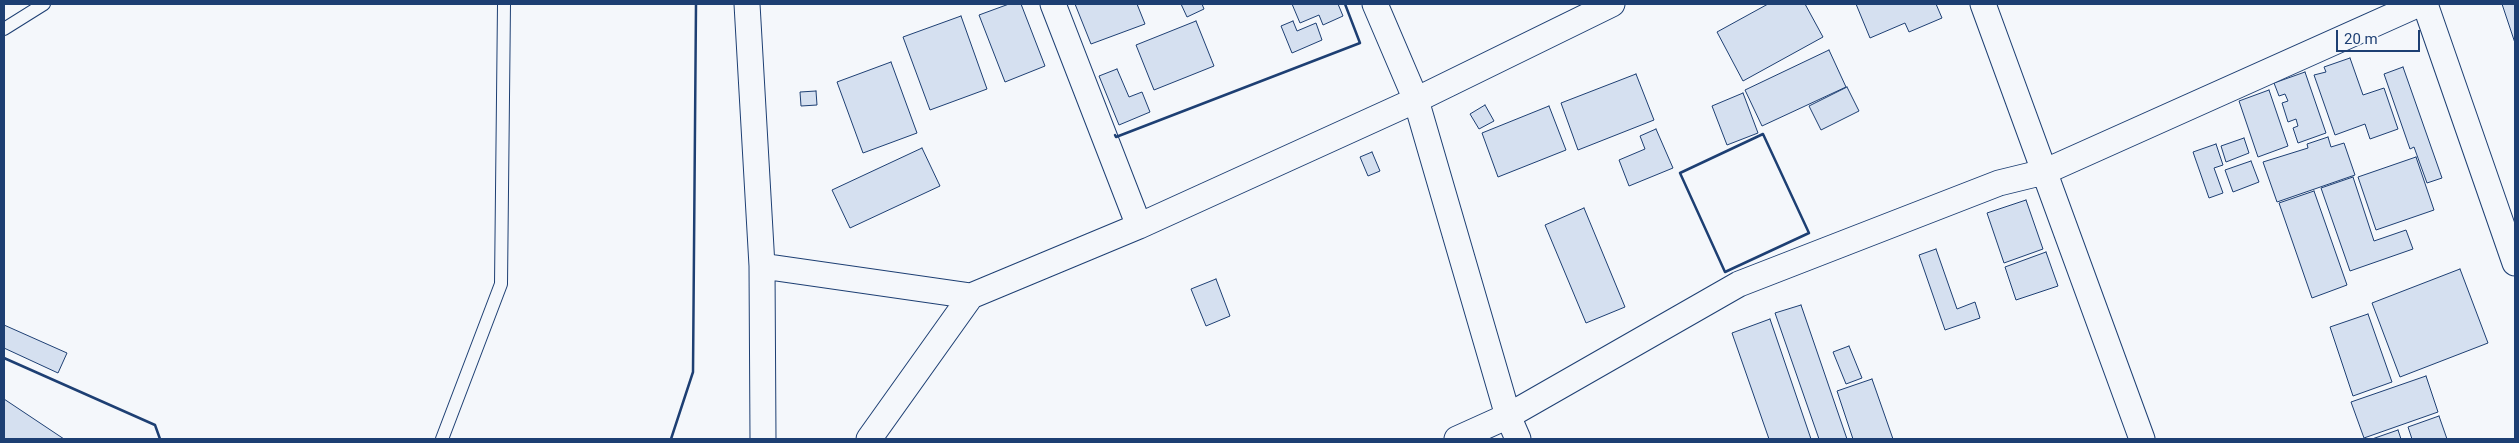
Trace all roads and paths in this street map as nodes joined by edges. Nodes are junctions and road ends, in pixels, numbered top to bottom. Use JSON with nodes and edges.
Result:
{"nodes":[{"id":1,"x":44,"y":4,"type":"edge"},
{"id":2,"x":504,"y":4,"type":"edge"},
{"id":3,"x":747,"y":4,"type":"edge"},
{"id":4,"x":1053,"y":4,"type":"edge"},
{"id":5,"x":1375,"y":4,"type":"edge"},
{"id":6,"x":1612,"y":4,"type":"edge"},
{"id":7,"x":1983,"y":4,"type":"edge"},
{"id":8,"x":2419,"y":4,"type":"edge"},
{"id":9,"x":2425,"y":4,"type":"edge"},
{"id":10,"x":4,"y":29,"type":"edge"},
{"id":11,"x":1416,"y":100,"type":"junction"},
{"id":12,"x":2044,"y":172,"type":"junction"},
{"id":13,"x":1139,"y":226,"type":"junction"},
{"id":14,"x":2515,"y":263,"type":"edge"},
{"id":15,"x":762,"y":266,"type":"junction"},
{"id":16,"x":971,"y":296,"type":"junction"},
{"id":17,"x":1508,"y":416,"type":"junction"},
{"id":18,"x":442,"y":439,"type":"edge"},
{"id":19,"x":763,"y":439,"type":"edge"},
{"id":20,"x":869,"y":439,"type":"edge"},
{"id":21,"x":1457,"y":439,"type":"edge"},
{"id":22,"x":1518,"y":439,"type":"edge"},
{"id":23,"x":2142,"y":439,"type":"edge"}],
"edges":[{"from":1,"to":10,"type":"lane"},
{"from":2,"to":18,"type":"lane"},
{"from":3,"to":15,"type":"street"},
{"from":4,"to":13,"type":"street"},
{"from":5,"to":11,"type":"street"},
{"from":6,"to":11,"type":"street"},
{"from":7,"to":12,"type":"street"},
{"from":8,"to":12,"type":"street"},
{"from":9,"to":14,"type":"street"},
{"from":11,"to":13,"type":"street"},
{"from":11,"to":17,"type":"street"},
{"from":12,"to":17,"type":"street"},
{"from":12,"to":23,"type":"street"},
{"from":13,"to":16,"type":"street"},
{"from":15,"to":16,"type":"street"},
{"from":15,"to":19,"type":"street"},
{"from":16,"to":20,"type":"street"},
{"from":17,"to":21,"type":"street"},
{"from":17,"to":22,"type":"street"}]}
